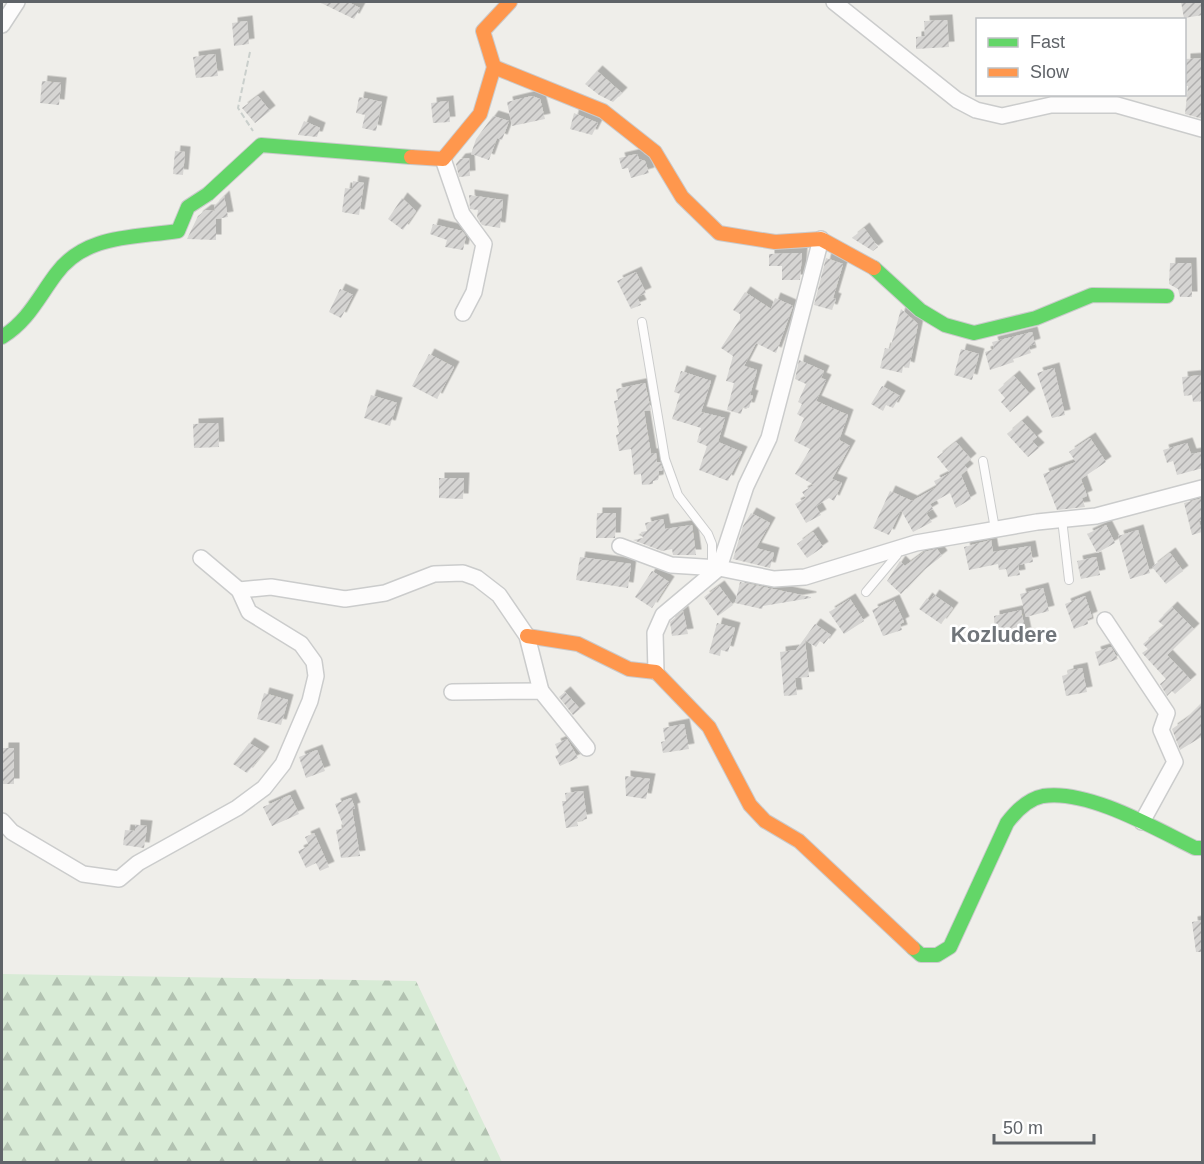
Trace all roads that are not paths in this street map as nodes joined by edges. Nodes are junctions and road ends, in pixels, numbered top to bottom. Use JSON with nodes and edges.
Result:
{"nodes":[{"id":1,"x":17,"y":2,"type":"edge"},
{"id":2,"x":510,"y":2,"type":"edge"},
{"id":3,"x":834,"y":2,"type":"edge"},
{"id":4,"x":2,"y":25,"type":"edge"},
{"id":5,"x":494,"y":67,"type":"junction"},
{"id":6,"x":1203,"y":129,"type":"edge"},
{"id":7,"x":443,"y":159,"type":"junction"},
{"id":8,"x":821,"y":239,"type":"junction"},
{"id":9,"x":1167,"y":296,"type":"dead end"},
{"id":10,"x":463,"y":313,"type":"dead end"},
{"id":11,"x":642,"y":322,"type":"dead end"},
{"id":12,"x":2,"y":338,"type":"edge"},
{"id":13,"x":983,"y":461,"type":"dead end"},
{"id":14,"x":1203,"y":488,"type":"edge"},
{"id":15,"x":1062,"y":519,"type":"junction"},
{"id":16,"x":995,"y":529,"type":"junction"},
{"id":17,"x":620,"y":546,"type":"dead end"},
{"id":18,"x":898,"y":548,"type":"junction"},
{"id":19,"x":201,"y":558,"type":"dead end"},
{"id":20,"x":716,"y":568,"type":"junction"},
{"id":21,"x":1069,"y":580,"type":"dead end"},
{"id":22,"x":239,"y":590,"type":"junction"},
{"id":23,"x":866,"y":592,"type":"dead end"},
{"id":24,"x":1105,"y":620,"type":"dead end"},
{"id":25,"x":527,"y":636,"type":"junction"},
{"id":26,"x":656,"y":672,"type":"junction"},
{"id":27,"x":541,"y":690,"type":"junction"},
{"id":28,"x":452,"y":692,"type":"dead end"},
{"id":29,"x":587,"y":748,"type":"dead end"},
{"id":30,"x":2,"y":822,"type":"edge"},
{"id":31,"x":1142,"y":822,"type":"junction"},
{"id":32,"x":1203,"y":848,"type":"edge"}],
"edges":[{"from":1,"to":4,"type":"street"},
{"from":2,"to":5,"type":"street"},
{"from":3,"to":6,"type":"street"},
{"from":5,"to":7,"type":"street"},
{"from":5,"to":8,"type":"street"},
{"from":7,"to":10,"type":"street"},
{"from":7,"to":12,"type":"street"},
{"from":8,"to":9,"type":"street"},
{"from":8,"to":20,"type":"street"},
{"from":11,"to":20,"type":"lane"},
{"from":13,"to":16,"type":"lane"},
{"from":14,"to":15,"type":"street"},
{"from":15,"to":16,"type":"street"},
{"from":15,"to":21,"type":"lane"},
{"from":16,"to":18,"type":"street"},
{"from":17,"to":20,"type":"street"},
{"from":18,"to":20,"type":"street"},
{"from":18,"to":23,"type":"lane"},
{"from":19,"to":22,"type":"street"},
{"from":20,"to":26,"type":"street"},
{"from":22,"to":25,"type":"street"},
{"from":22,"to":30,"type":"street"},
{"from":24,"to":31,"type":"street"},
{"from":25,"to":26,"type":"street"},
{"from":25,"to":27,"type":"street"},
{"from":26,"to":31,"type":"street"},
{"from":27,"to":28,"type":"street"},
{"from":27,"to":29,"type":"street"},
{"from":31,"to":32,"type":"street"}]}
